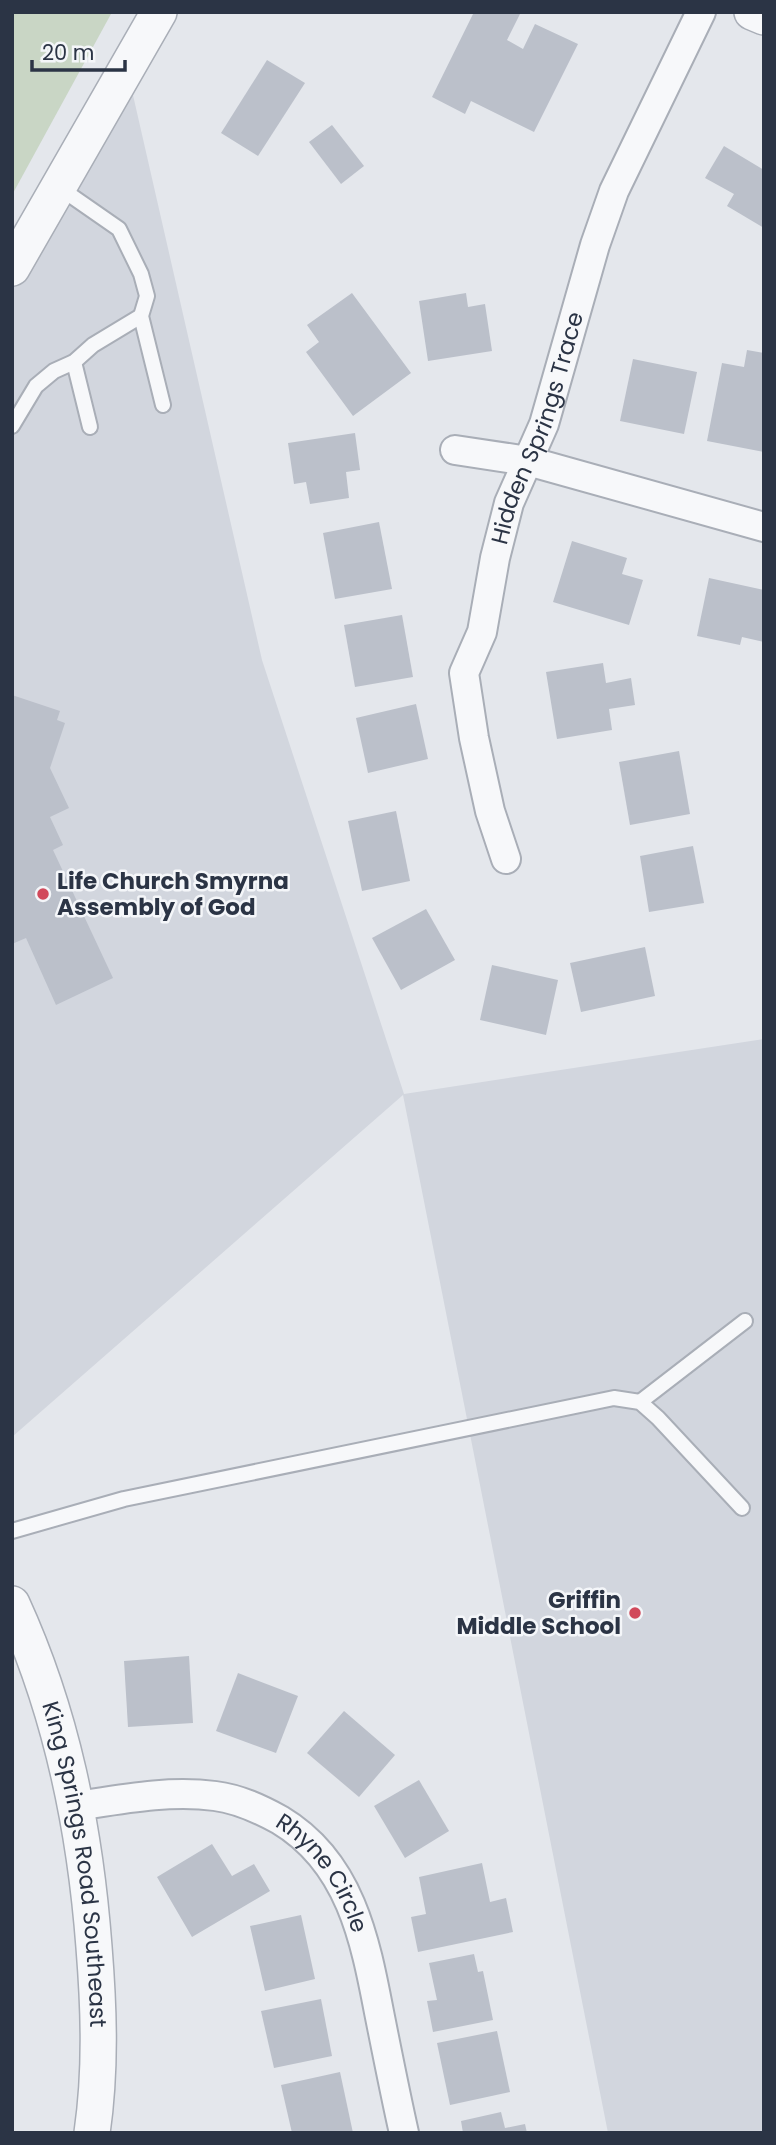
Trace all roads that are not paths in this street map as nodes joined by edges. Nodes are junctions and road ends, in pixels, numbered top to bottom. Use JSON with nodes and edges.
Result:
{"nodes":[{"id":1,"x":159,"y":12,"type":"edge"},
{"id":2,"x":701,"y":12,"type":"edge"},
{"id":3,"x":752,"y":12,"type":"edge"},
{"id":4,"x":764,"y":18,"type":"edge"},
{"id":5,"x":60,"y":188,"type":"junction"},
{"id":6,"x":12,"y":268,"type":"edge"},
{"id":7,"x":141,"y":316,"type":"junction"},
{"id":8,"x":74,"y":362,"type":"junction"},
{"id":9,"x":163,"y":405,"type":"dead end"},
{"id":10,"x":12,"y":426,"type":"edge"},
{"id":11,"x":90,"y":427,"type":"dead end"},
{"id":12,"x":454,"y":450,"type":"dead end"},
{"id":13,"x":528,"y":461,"type":"junction"},
{"id":14,"x":764,"y":527,"type":"edge"},
{"id":15,"x":506,"y":859,"type":"dead end"},
{"id":16,"x":745,"y":1321,"type":"dead end"},
{"id":17,"x":640,"y":1402,"type":"junction"},
{"id":18,"x":742,"y":1508,"type":"dead end"},
{"id":19,"x":12,"y":1531,"type":"edge"},
{"id":20,"x":12,"y":1604,"type":"edge"},
{"id":21,"x":77,"y":1807,"type":"junction"},
{"id":22,"x":92,"y":2133,"type":"edge"},
{"id":23,"x":404,"y":2133,"type":"edge"}],
"edges":[{"from":1,"to":5,"type":"street"},
{"from":2,"to":13,"type":"street","name":"Hidden Springs Trace"},
{"from":3,"to":4,"type":"street"},
{"from":5,"to":6,"type":"street"},
{"from":5,"to":7,"type":"lane"},
{"from":7,"to":8,"type":"lane"},
{"from":7,"to":9,"type":"lane"},
{"from":8,"to":10,"type":"lane"},
{"from":8,"to":11,"type":"lane"},
{"from":12,"to":13,"type":"street"},
{"from":13,"to":14,"type":"street"},
{"from":13,"to":15,"type":"street","name":"Hidden Springs Trace"},
{"from":16,"to":17,"type":"lane"},
{"from":17,"to":18,"type":"lane"},
{"from":17,"to":19,"type":"lane"},
{"from":20,"to":21,"type":"street","name":"King Springs Road Southeast"},
{"from":21,"to":22,"type":"street","name":"King Springs Road Southeast"},
{"from":21,"to":23,"type":"street","name":"Rhyne Circle"}]}
